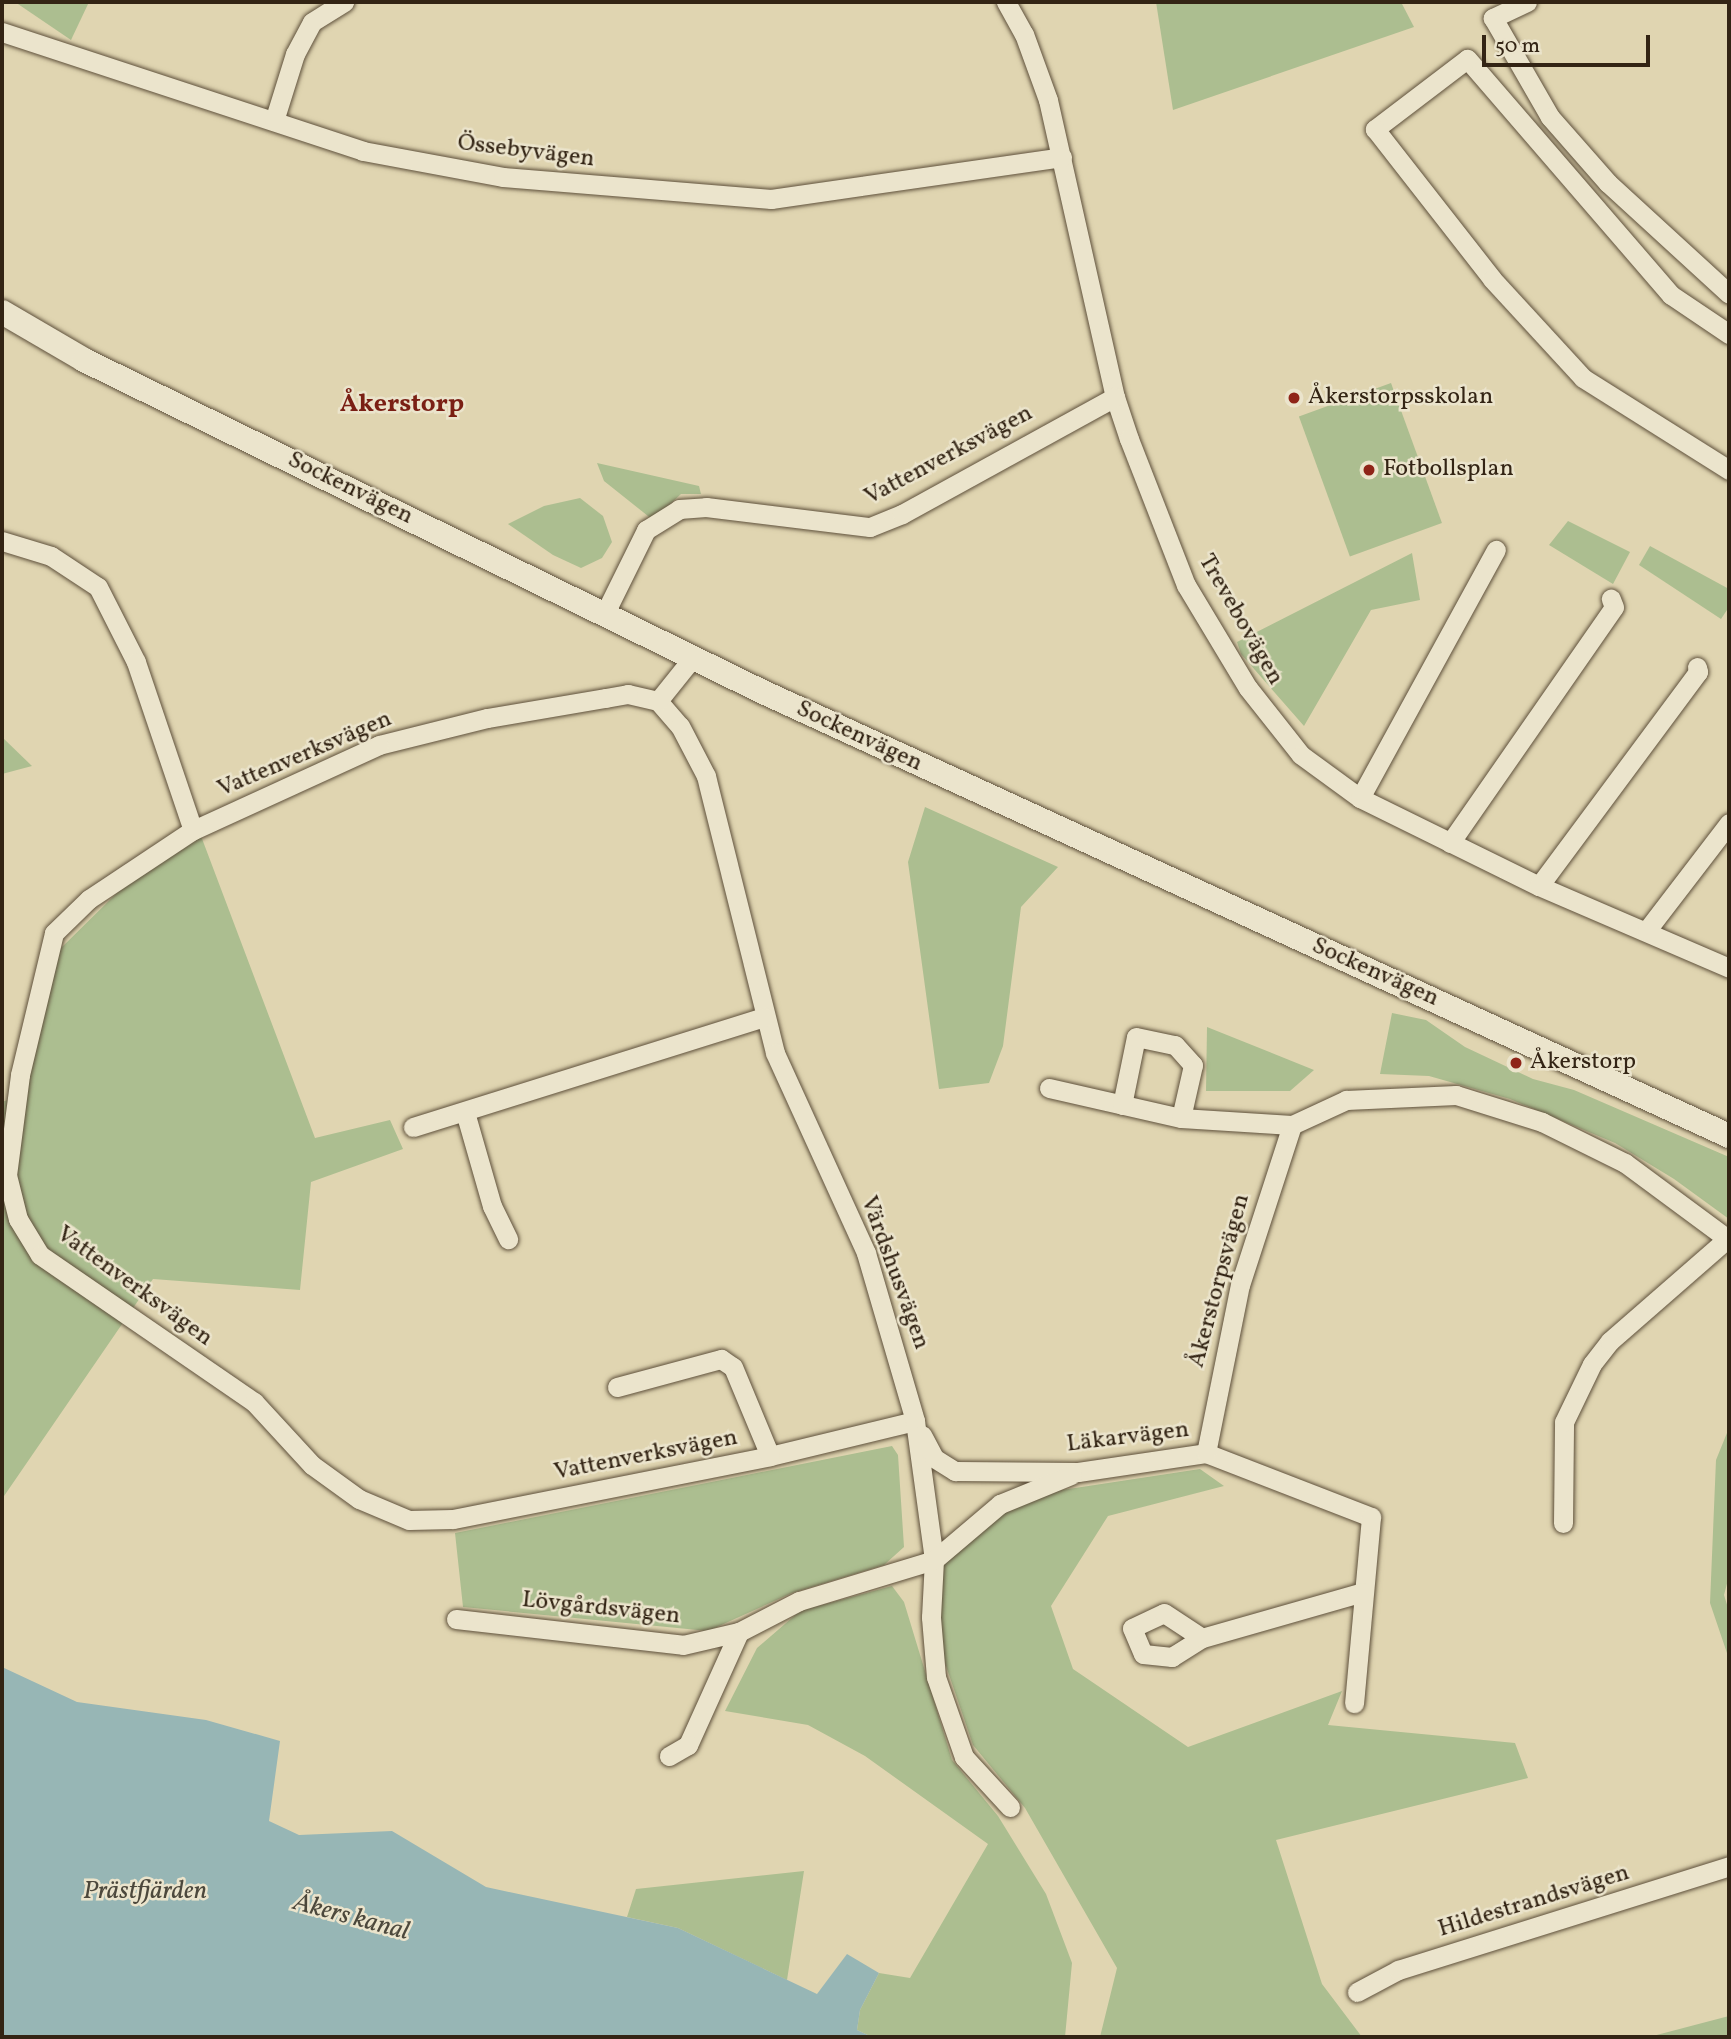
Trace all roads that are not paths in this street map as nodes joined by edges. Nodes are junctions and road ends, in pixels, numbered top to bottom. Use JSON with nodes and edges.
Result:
{"nodes":[{"id":1,"x":344,"y":2,"type":"edge"},
{"id":2,"x":1006,"y":2,"type":"edge"},
{"id":3,"x":1527,"y":2,"type":"edge"},
{"id":4,"x":2,"y":32,"type":"edge"},
{"id":5,"x":274,"y":121,"type":"junction"},
{"id":6,"x":1062,"y":158,"type":"junction"},
{"id":7,"x":1729,"y":294,"type":"edge"},
{"id":8,"x":2,"y":313,"type":"edge"},
{"id":9,"x":1729,"y":334,"type":"edge"},
{"id":10,"x":1115,"y":397,"type":"junction"},
{"id":11,"x":1729,"y":470,"type":"edge"},
{"id":12,"x":2,"y":541,"type":"edge"},
{"id":13,"x":1496,"y":550,"type":"dead end"},
{"id":14,"x":1611,"y":599,"type":"dead end"},
{"id":15,"x":605,"y":612,"type":"junction"},
{"id":16,"x":694,"y":656,"type":"junction"},
{"id":17,"x":1697,"y":667,"type":"dead end"},
{"id":18,"x":658,"y":701,"type":"junction"},
{"id":19,"x":1360,"y":798,"type":"junction"},
{"id":20,"x":1729,"y":823,"type":"edge"},
{"id":21,"x":192,"y":830,"type":"junction"},
{"id":22,"x":1450,"y":843,"type":"junction"},
{"id":23,"x":1539,"y":886,"type":"junction"},
{"id":24,"x":1647,"y":930,"type":"junction"},
{"id":25,"x":1729,"y":968,"type":"edge"},
{"id":26,"x":764,"y":1017,"type":"junction"},
{"id":27,"x":1049,"y":1088,"type":"dead end"},
{"id":28,"x":1122,"y":1105,"type":"junction"},
{"id":29,"x":464,"y":1112,"type":"junction"},
{"id":30,"x":1181,"y":1118,"type":"junction"},
{"id":31,"x":1292,"y":1125,"type":"junction"},
{"id":32,"x":414,"y":1126,"type":"dead end"},
{"id":33,"x":1729,"y":1136,"type":"edge"},
{"id":34,"x":508,"y":1239,"type":"dead end"},
{"id":35,"x":1728,"y":1240,"type":"edge"},
{"id":36,"x":617,"y":1387,"type":"dead end"},
{"id":37,"x":915,"y":1421,"type":"junction"},
{"id":38,"x":1206,"y":1453,"type":"junction"},
{"id":39,"x":770,"y":1456,"type":"junction"},
{"id":40,"x":1078,"y":1472,"type":"junction"},
{"id":41,"x":1563,"y":1522,"type":"dead end"},
{"id":42,"x":934,"y":1559,"type":"junction"},
{"id":43,"x":1364,"y":1592,"type":"junction"},
{"id":44,"x":456,"y":1619,"type":"dead end"},
{"id":45,"x":739,"y":1632,"type":"junction"},
{"id":46,"x":1202,"y":1638,"type":"dead end"},
{"id":47,"x":1354,"y":1703,"type":"dead end"},
{"id":48,"x":669,"y":1756,"type":"dead end"},
{"id":49,"x":1010,"y":1807,"type":"dead end"},
{"id":50,"x":1729,"y":1866,"type":"edge"},
{"id":51,"x":1357,"y":1992,"type":"dead end"}],
"edges":[{"from":1,"to":5,"type":"street"},
{"from":2,"to":6,"type":"street","name":"Trevebovägen"},
{"from":3,"to":7,"type":"street"},
{"from":4,"to":5,"type":"street","name":"Össebyvägen"},
{"from":5,"to":6,"type":"street","name":"Össebyvägen"},
{"from":6,"to":10,"type":"street","name":"Trevebovägen"},
{"from":8,"to":15,"type":"street","name":"Sockenvägen"},
{"from":9,"to":11,"type":"street"},
{"from":10,"to":15,"type":"street","name":"Vattenverksvägen"},
{"from":10,"to":19,"type":"street","name":"Trevebovägen"},
{"from":12,"to":21,"type":"street"},
{"from":13,"to":19,"type":"street"},
{"from":14,"to":22,"type":"street"},
{"from":15,"to":16,"type":"street","name":"Sockenvägen"},
{"from":16,"to":18,"type":"street"},
{"from":16,"to":33,"type":"street","name":"Sockenvägen"},
{"from":17,"to":23,"type":"street"},
{"from":18,"to":21,"type":"street","name":"Vattenverksvägen"},
{"from":18,"to":26,"type":"street","name":"Värdshusvägen"},
{"from":19,"to":22,"type":"street","name":"Trevebovägen"},
{"from":20,"to":24,"type":"street"},
{"from":21,"to":39,"type":"street","name":"Vattenverksvägen"},
{"from":22,"to":23,"type":"street","name":"Trevebovägen"},
{"from":23,"to":24,"type":"street","name":"Trevebovägen"},
{"from":24,"to":25,"type":"street","name":"Trevebovägen"},
{"from":26,"to":29,"type":"street"},
{"from":26,"to":37,"type":"street","name":"Värdshusvägen"},
{"from":27,"to":28,"type":"street"},
{"from":28,"to":30,"type":"street"},
{"from":28,"to":30,"type":"street"},
{"from":29,"to":32,"type":"street"},
{"from":29,"to":34,"type":"street"},
{"from":30,"to":31,"type":"street"},
{"from":31,"to":35,"type":"street"},
{"from":31,"to":38,"type":"street","name":"Åkerstorpsvägen"},
{"from":35,"to":41,"type":"street"},
{"from":36,"to":39,"type":"street","name":"Vattenverksvägen"},
{"from":37,"to":39,"type":"street","name":"Vattenverksvägen"},
{"from":37,"to":40,"type":"street","name":"Läkarvägen"},
{"from":37,"to":42,"type":"street","name":"Värdshusvägen"},
{"from":38,"to":40,"type":"street","name":"Läkarvägen"},
{"from":38,"to":43,"type":"street","name":"Läkarvägen"},
{"from":40,"to":42,"type":"street"},
{"from":42,"to":45,"type":"street","name":"Lövgårdsvägen"},
{"from":42,"to":49,"type":"street","name":"Värdshusvägen"},
{"from":43,"to":46,"type":"street"},
{"from":43,"to":47,"type":"street","name":"Läkarvägen"},
{"from":44,"to":45,"type":"street","name":"Lövgårdsvägen"},
{"from":45,"to":48,"type":"street"},
{"from":50,"to":51,"type":"street","name":"Hildestrandsvägen"}]}
